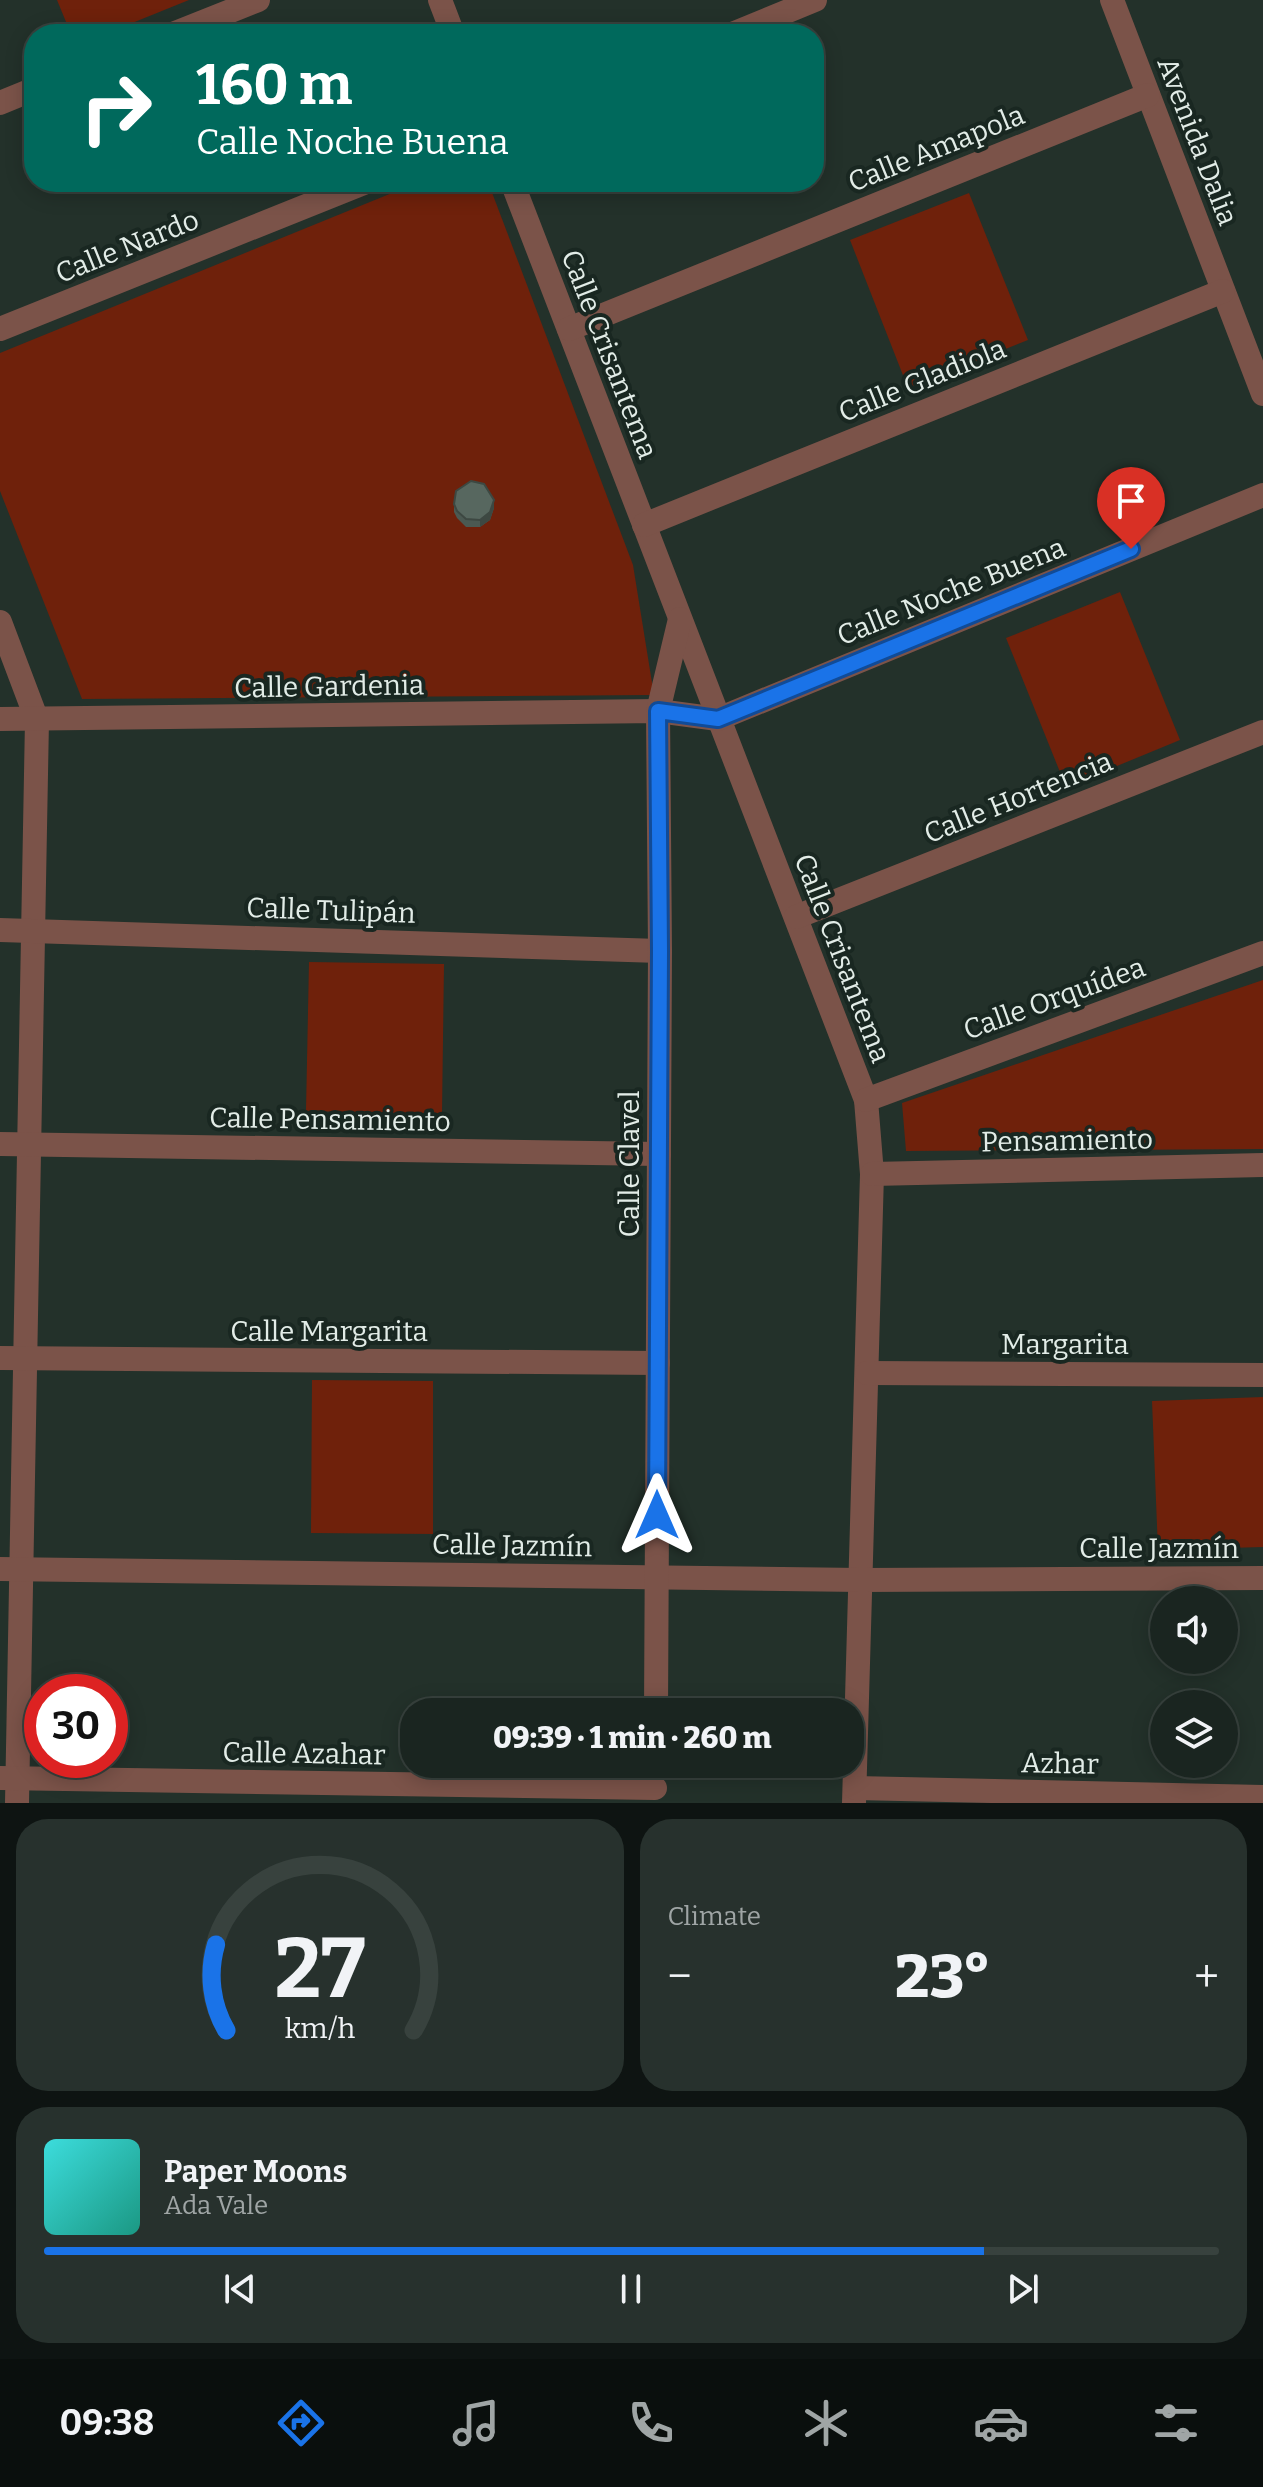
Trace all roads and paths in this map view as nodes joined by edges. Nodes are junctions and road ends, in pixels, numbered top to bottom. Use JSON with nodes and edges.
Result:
{"nodes":[{"id":1,"x":258,"y":0,"type":"edge"},
{"id":2,"x":440,"y":0,"type":"edge"},
{"id":3,"x":815,"y":0,"type":"edge"},
{"id":4,"x":1112,"y":0,"type":"edge"},
{"id":5,"x":198,"y":24,"type":"edge"},
{"id":6,"x":449,"y":24,"type":"edge"},
{"id":7,"x":756,"y":24,"type":"edge"},
{"id":8,"x":24,"y":93,"type":"edge"},
{"id":9,"x":1148,"y":95,"type":"junction"},
{"id":10,"x":0,"y":103,"type":"edge"},
{"id":11,"x":341,"y":192,"type":"edge"},
{"id":12,"x":516,"y":192,"type":"edge"},
{"id":13,"x":1223,"y":291,"type":"junction"},
{"id":14,"x":0,"y":329,"type":"edge"},
{"id":15,"x":569,"y":329,"type":"junction"},
{"id":16,"x":1263,"y":394,"type":"edge"},
{"id":17,"x":1263,"y":495,"type":"edge"},
{"id":18,"x":644,"y":525,"type":"junction"},
{"id":19,"x":680,"y":619,"type":"junction"},
{"id":20,"x":0,"y":622,"type":"edge"},
{"id":21,"x":658,"y":711,"type":"junction"},
{"id":22,"x":0,"y":719,"type":"edge"},
{"id":23,"x":718,"y":719,"type":"junction"},
{"id":24,"x":37,"y":720,"type":"junction"},
{"id":25,"x":1263,"y":732,"type":"edge"},
{"id":26,"x":796,"y":917,"type":"junction"},
{"id":27,"x":0,"y":930,"type":"edge"},
{"id":28,"x":33,"y":930,"type":"junction"},
{"id":29,"x":660,"y":951,"type":"junction"},
{"id":30,"x":1263,"y":953,"type":"edge"},
{"id":31,"x":866,"y":1100,"type":"junction"},
{"id":32,"x":0,"y":1144,"type":"edge"},
{"id":33,"x":29,"y":1145,"type":"junction"},
{"id":34,"x":659,"y":1154,"type":"junction"},
{"id":35,"x":1263,"y":1165,"type":"edge"},
{"id":36,"x":872,"y":1174,"type":"junction"},
{"id":37,"x":0,"y":1358,"type":"edge"},
{"id":38,"x":25,"y":1358,"type":"junction"},
{"id":39,"x":658,"y":1363,"type":"junction"},
{"id":40,"x":867,"y":1373,"type":"junction"},
{"id":41,"x":1263,"y":1375,"type":"edge"},
{"id":42,"x":10,"y":1570,"type":"edge"},
{"id":43,"x":656,"y":1576,"type":"junction"},
{"id":44,"x":1263,"y":1578,"type":"edge"},
{"id":45,"x":861,"y":1580,"type":"junction"},
{"id":46,"x":656,"y":1698,"type":"edge"},
{"id":47,"x":9,"y":1778,"type":"edge"},
{"id":48,"x":655,"y":1785,"type":"edge"},
{"id":49,"x":855,"y":1796,"type":"edge"},
{"id":50,"x":1263,"y":1797,"type":"edge"},
{"id":51,"x":17,"y":1803,"type":"edge"}],
"edges":[{"from":1,"to":5,"type":"street"},
{"from":2,"to":6,"type":"street"},
{"from":3,"to":7,"type":"street"},
{"from":4,"to":9,"type":"street","name":"Avenida Dalia"},
{"from":8,"to":10,"type":"street"},
{"from":9,"to":13,"type":"street","name":"Avenida Dalia"},
{"from":9,"to":15,"type":"street","name":"Calle Amapola"},
{"from":11,"to":14,"type":"street","name":"Calle Nardo"},
{"from":12,"to":15,"type":"street","name":"Calle Crisantema"},
{"from":13,"to":16,"type":"street","name":"Avenida Dalia"},
{"from":13,"to":18,"type":"street","name":"Calle Gladiola"},
{"from":15,"to":18,"type":"street","name":"Calle Crisantema"},
{"from":17,"to":23,"type":"street","name":"Calle Noche Buena"},
{"from":18,"to":19,"type":"street","name":"Calle Crisantema"},
{"from":19,"to":21,"type":"street","name":"Calle Clavel"},
{"from":19,"to":23,"type":"street","name":"Calle Crisantema"},
{"from":20,"to":24,"type":"street"},
{"from":21,"to":23,"type":"street","name":"Calle Noche Buena"},
{"from":21,"to":24,"type":"street","name":"Calle Gardenia"},
{"from":21,"to":29,"type":"street","name":"Calle Clavel"},
{"from":22,"to":24,"type":"street","name":"Calle Gardenia"},
{"from":23,"to":26,"type":"street","name":"Calle Crisantema"},
{"from":24,"to":28,"type":"street"},
{"from":25,"to":26,"type":"street","name":"Calle Hortencia"},
{"from":26,"to":31,"type":"street","name":"Calle Crisantema"},
{"from":27,"to":28,"type":"street","name":"Calle Tulipán"},
{"from":28,"to":29,"type":"street","name":"Calle Tulipán"},
{"from":28,"to":33,"type":"street"},
{"from":29,"to":34,"type":"street","name":"Calle Clavel"},
{"from":30,"to":31,"type":"street","name":"Calle Orquídea"},
{"from":31,"to":36,"type":"street","name":"Calle Crisantema"},
{"from":32,"to":33,"type":"street","name":"Calle Pensamiento"},
{"from":33,"to":34,"type":"street","name":"Calle Pensamiento"},
{"from":33,"to":38,"type":"street"},
{"from":34,"to":39,"type":"street","name":"Calle Clavel"},
{"from":35,"to":36,"type":"street","name":"Pensamiento"},
{"from":36,"to":40,"type":"street","name":"Calle Crisantema"},
{"from":37,"to":38,"type":"street","name":"Calle Margarita"},
{"from":38,"to":39,"type":"street","name":"Calle Margarita"},
{"from":38,"to":42,"type":"street"},
{"from":39,"to":43,"type":"street","name":"Calle Clavel"},
{"from":40,"to":41,"type":"street","name":"Margarita"},
{"from":40,"to":45,"type":"street","name":"Calle Crisantema"},
{"from":42,"to":43,"type":"street","name":"Calle Jazmín"},
{"from":42,"to":47,"type":"street"},
{"from":43,"to":45,"type":"street","name":"Calle Jazmín"},
{"from":43,"to":46,"type":"street","name":"Calle Clavel"},
{"from":44,"to":45,"type":"street","name":"Calle Jazmín"},
{"from":45,"to":49,"type":"street","name":"Calle Crisantema"},
{"from":47,"to":48,"type":"street","name":"Calle Azahar"},
{"from":47,"to":51,"type":"street"},
{"from":49,"to":50,"type":"street","name":"Azhar"}]}
